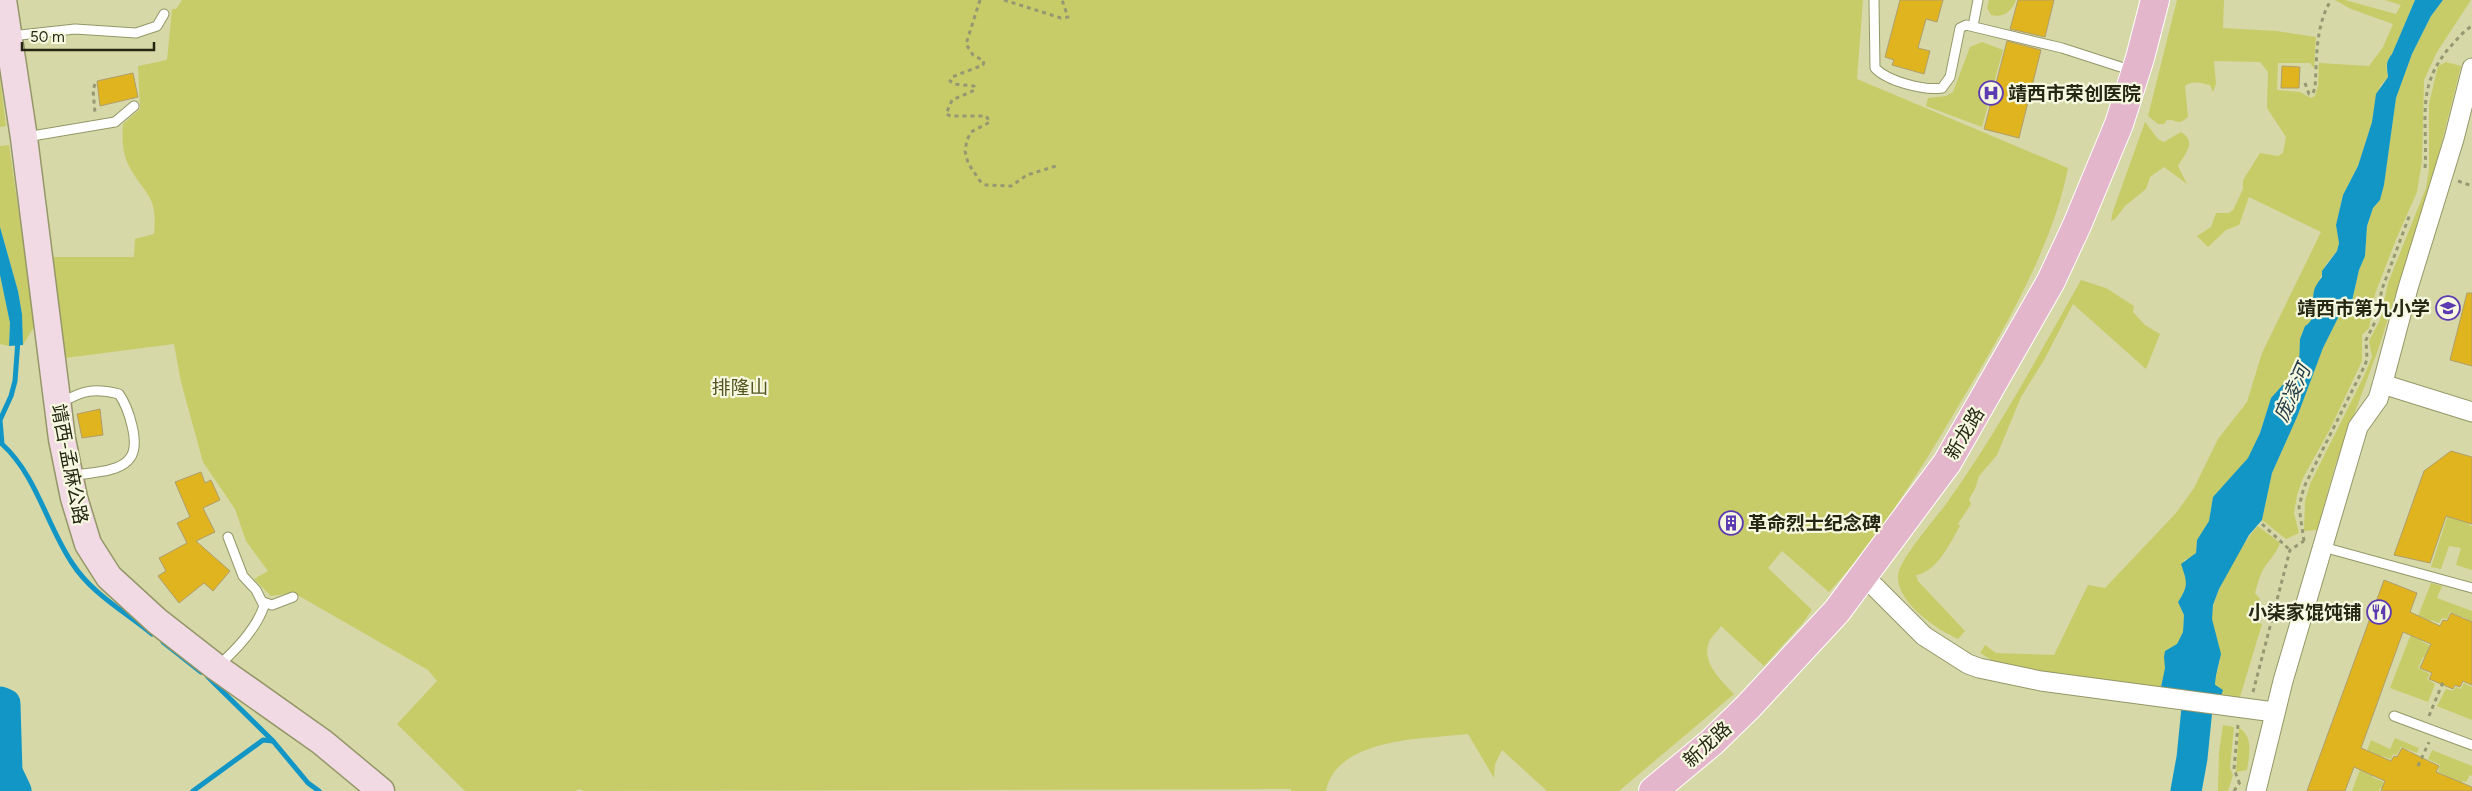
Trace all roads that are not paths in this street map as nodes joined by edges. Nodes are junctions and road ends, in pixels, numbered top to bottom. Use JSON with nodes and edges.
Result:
{"nodes":[{"id":1,"x":3,"y":0,"type":"edge"},
{"id":2,"x":1874,"y":0,"type":"edge"},
{"id":3,"x":1978,"y":0,"type":"edge"},
{"id":4,"x":2154,"y":0,"type":"edge"},
{"id":5,"x":2164,"y":0,"type":"edge"},
{"id":6,"x":164,"y":14,"type":"dead end"},
{"id":7,"x":1973,"y":26,"type":"junction"},
{"id":8,"x":9,"y":36,"type":"junction"},
{"id":9,"x":2472,"y":68,"type":"edge"},
{"id":10,"x":2140,"y":73,"type":"junction"},
{"id":11,"x":134,"y":106,"type":"dead end"},
{"id":12,"x":24,"y":138,"type":"junction"},
{"id":13,"x":2383,"y":382,"type":"junction"},
{"id":14,"x":58,"y":406,"type":"junction"},
{"id":15,"x":2472,"y":412,"type":"edge"},
{"id":16,"x":68,"y":472,"type":"junction"},
{"id":17,"x":228,"y":537,"type":"dead end"},
{"id":18,"x":2323,"y":547,"type":"junction"},
{"id":19,"x":1866,"y":579,"type":"junction"},
{"id":20,"x":2472,"y":588,"type":"edge"},
{"id":21,"x":293,"y":596,"type":"dead end"},
{"id":22,"x":263,"y":602,"type":"junction"},
{"id":23,"x":216,"y":667,"type":"junction"},
{"id":24,"x":2274,"y":712,"type":"junction"},
{"id":25,"x":2394,"y":716,"type":"dead end"},
{"id":26,"x":2472,"y":745,"type":"edge"},
{"id":27,"x":382,"y":791,"type":"edge"},
{"id":28,"x":1654,"y":791,"type":"edge"},
{"id":29,"x":1664,"y":791,"type":"edge"},
{"id":30,"x":2256,"y":791,"type":"edge"}],
"edges":[{"from":1,"to":8,"type":"main road","name":"靖西-孟麻公路"},
{"from":2,"to":7,"type":"lane"},
{"from":3,"to":7,"type":"lane"},
{"from":4,"to":10,"type":"main road","name":"新龙路"},
{"from":5,"to":10,"type":"main road","name":"新龙路"},
{"from":6,"to":8,"type":"lane"},
{"from":7,"to":10,"type":"lane"},
{"from":8,"to":12,"type":"main road","name":"靖西-孟麻公路"},
{"from":9,"to":13,"type":"street"},
{"from":10,"to":19,"type":"main road","name":"新龙路"},
{"from":11,"to":12,"type":"lane"},
{"from":12,"to":14,"type":"main road","name":"靖西-孟麻公路"},
{"from":13,"to":15,"type":"street"},
{"from":13,"to":18,"type":"street"},
{"from":14,"to":16,"type":"main road","name":"靖西-孟麻公路"},
{"from":14,"to":16,"type":"lane"},
{"from":16,"to":23,"type":"main road","name":"靖西-孟麻公路"},
{"from":17,"to":22,"type":"lane"},
{"from":18,"to":20,"type":"lane"},
{"from":18,"to":24,"type":"street"},
{"from":19,"to":24,"type":"street"},
{"from":19,"to":28,"type":"main road","name":"新龙路"},
{"from":19,"to":29,"type":"main road","name":"新龙路"},
{"from":21,"to":22,"type":"lane"},
{"from":22,"to":23,"type":"lane"},
{"from":23,"to":27,"type":"main road","name":"靖西-孟麻公路"},
{"from":24,"to":30,"type":"street"},
{"from":25,"to":26,"type":"lane"}]}
